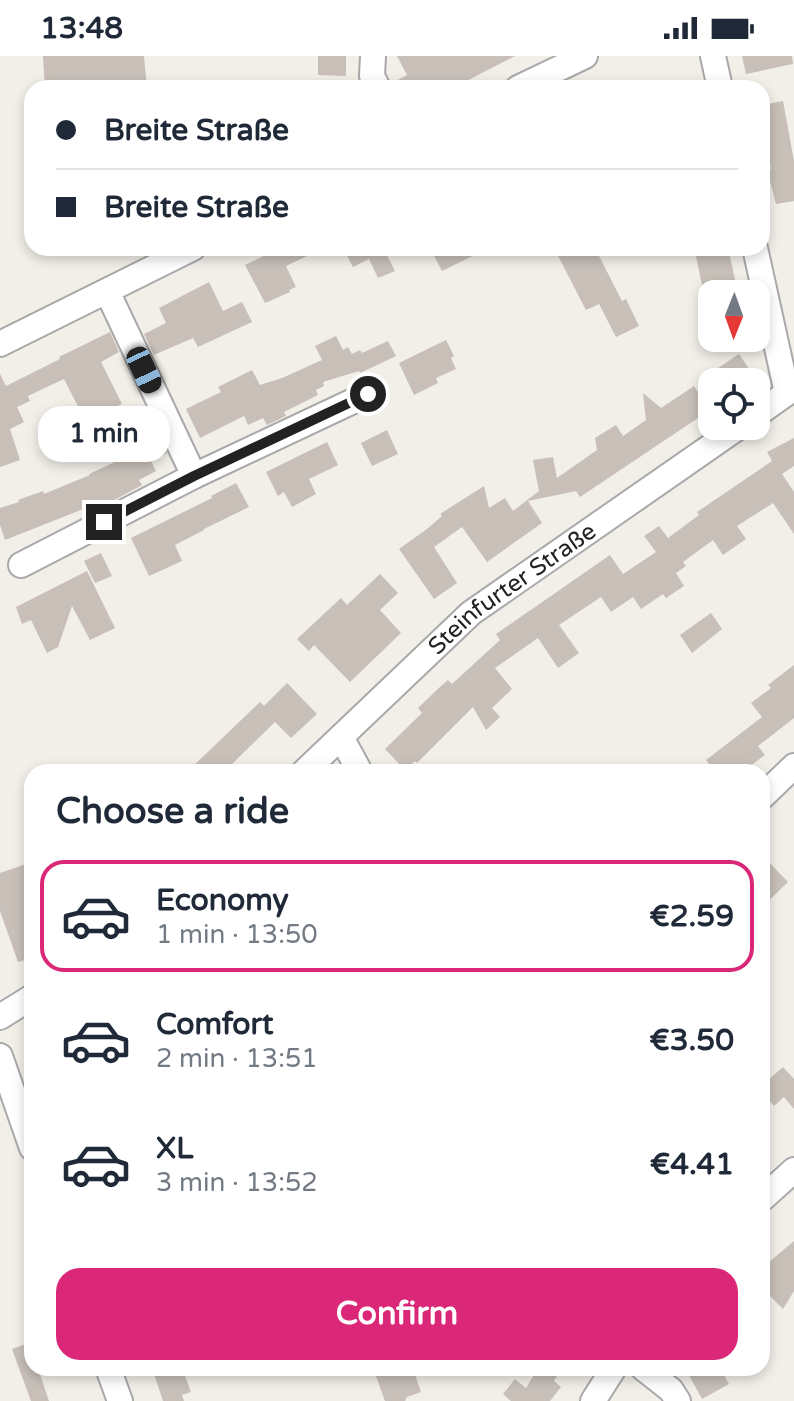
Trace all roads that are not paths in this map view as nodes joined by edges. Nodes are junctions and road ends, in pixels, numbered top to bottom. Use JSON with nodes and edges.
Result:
{"nodes":[{"id":1,"x":373,"y":56,"type":"edge"},
{"id":2,"x":585,"y":56,"type":"edge"},
{"id":3,"x":713,"y":56,"type":"edge"},
{"id":4,"x":374,"y":80,"type":"edge"},
{"id":5,"x":535,"y":80,"type":"edge"},
{"id":6,"x":718,"y":80,"type":"edge"},
{"id":7,"x":177,"y":256,"type":"edge"},
{"id":8,"x":757,"y":256,"type":"edge"},
{"id":9,"x":107,"y":291,"type":"junction"},
{"id":10,"x":0,"y":344,"type":"edge"},
{"id":11,"x":790,"y":390,"type":"edge"},
{"id":12,"x":368,"y":394,"type":"dead end"},
{"id":13,"x":770,"y":405,"type":"edge"},
{"id":14,"x":720,"y":440,"type":"edge"},
{"id":15,"x":194,"y":476,"type":"junction"},
{"id":16,"x":21,"y":565,"type":"dead end"},
{"id":17,"x":341,"y":737,"type":"junction"},
{"id":18,"x":312,"y":764,"type":"edge"},
{"id":19,"x":356,"y":764,"type":"edge"},
{"id":20,"x":794,"y":766,"type":"edge"},
{"id":21,"x":770,"y":789,"type":"edge"},
{"id":22,"x":24,"y":1002,"type":"edge"},
{"id":23,"x":0,"y":1017,"type":"edge"},
{"id":24,"x":0,"y":1056,"type":"edge"},
{"id":25,"x":24,"y":1125,"type":"edge"},
{"id":26,"x":794,"y":1170,"type":"edge"},
{"id":27,"x":770,"y":1192,"type":"edge"},
{"id":28,"x":111,"y":1376,"type":"edge"},
{"id":29,"x":609,"y":1376,"type":"edge"},
{"id":30,"x":653,"y":1376,"type":"edge"},
{"id":31,"x":120,"y":1401,"type":"edge"},
{"id":32,"x":593,"y":1401,"type":"edge"},
{"id":33,"x":678,"y":1401,"type":"edge"}],
"edges":[{"from":1,"to":4,"type":"street"},
{"from":2,"to":5,"type":"street"},
{"from":3,"to":6,"type":"street"},
{"from":7,"to":9,"type":"street"},
{"from":8,"to":11,"type":"street"},
{"from":9,"to":10,"type":"street"},
{"from":9,"to":15,"type":"street"},
{"from":11,"to":13,"type":"street"},
{"from":12,"to":15,"type":"street"},
{"from":14,"to":17,"type":"street","name":"Steinfurter Straße"},
{"from":15,"to":16,"type":"street"},
{"from":17,"to":18,"type":"street","name":"Steinfurter Straße"},
{"from":17,"to":19,"type":"street"},
{"from":20,"to":21,"type":"street"},
{"from":22,"to":23,"type":"street"},
{"from":24,"to":25,"type":"street"},
{"from":26,"to":27,"type":"street"},
{"from":28,"to":31,"type":"street"},
{"from":29,"to":32,"type":"street"},
{"from":30,"to":33,"type":"street"}]}
